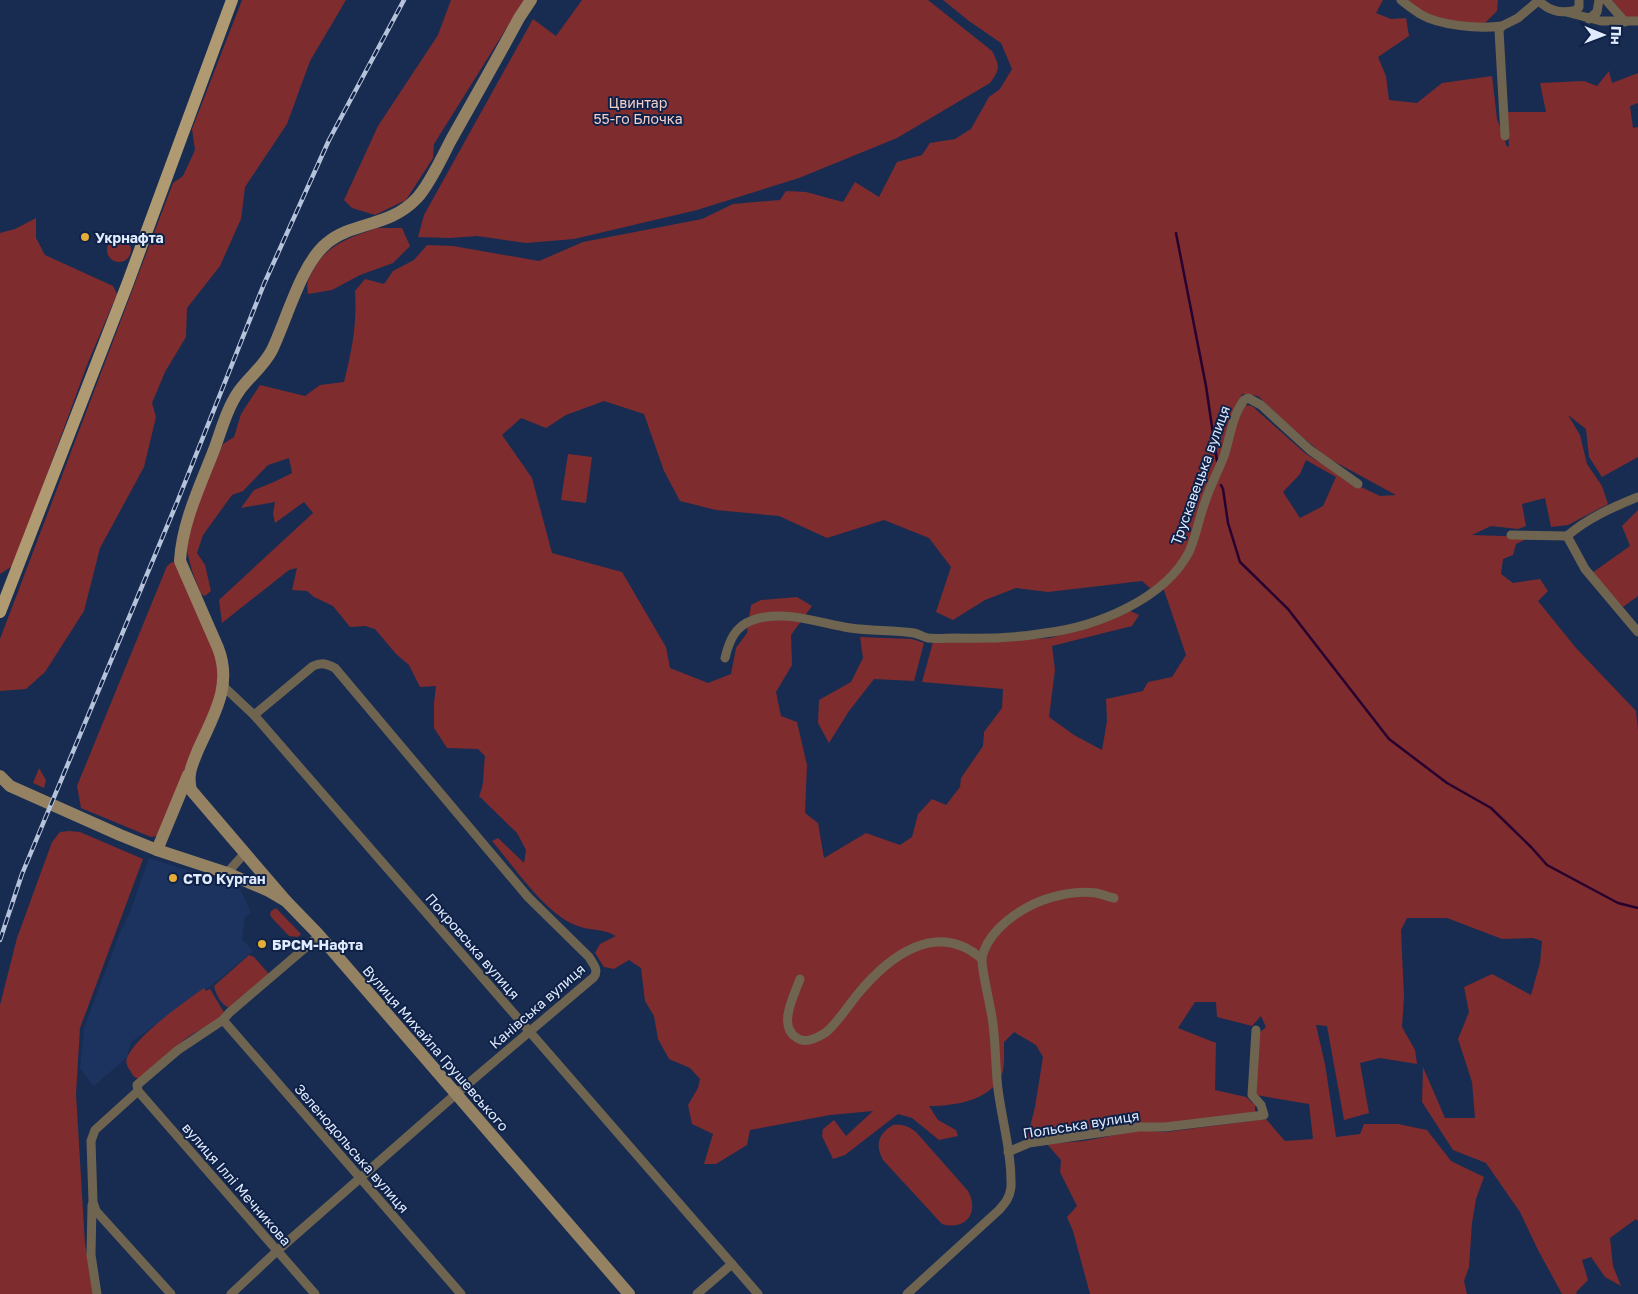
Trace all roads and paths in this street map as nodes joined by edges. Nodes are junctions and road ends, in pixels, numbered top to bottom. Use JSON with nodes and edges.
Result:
{"nodes":[{"id":1,"x":232,"y":0,"type":"edge"},
{"id":2,"x":531,"y":0,"type":"edge"},
{"id":3,"x":1401,"y":0,"type":"edge"},
{"id":4,"x":1579,"y":0,"type":"edge"},
{"id":5,"x":1599,"y":0,"type":"edge"},
{"id":6,"x":1606,"y":0,"type":"edge"},
{"id":7,"x":1538,"y":1,"type":"edge"},
{"id":8,"x":1566,"y":12,"type":"junction"},
{"id":9,"x":1589,"y":19,"type":"junction"},
{"id":10,"x":1638,"y":21,"type":"edge"},
{"id":11,"x":1625,"y":22,"type":"junction"},
{"id":12,"x":1502,"y":26,"type":"junction"},
{"id":13,"x":1504,"y":136,"type":"dead end"},
{"id":14,"x":1358,"y":484,"type":"dead end"},
{"id":15,"x":1638,"y":497,"type":"edge"},
{"id":16,"x":1510,"y":535,"type":"dead end"},
{"id":17,"x":1567,"y":536,"type":"junction"},
{"id":18,"x":0,"y":612,"type":"edge"},
{"id":19,"x":1638,"y":632,"type":"edge"},
{"id":20,"x":725,"y":658,"type":"dead end"},
{"id":21,"x":223,"y":686,"type":"junction"},
{"id":22,"x":254,"y":715,"type":"junction"},
{"id":23,"x":189,"y":772,"type":"junction"},
{"id":24,"x":0,"y":776,"type":"edge"},
{"id":25,"x":157,"y":850,"type":"junction"},
{"id":26,"x":244,"y":854,"type":"junction"},
{"id":27,"x":227,"y":873,"type":"junction"},
{"id":28,"x":1114,"y":898,"type":"dead end"},
{"id":29,"x":286,"y":901,"type":"junction"},
{"id":30,"x":320,"y":936,"type":"junction"},
{"id":31,"x":982,"y":959,"type":"junction"},
{"id":32,"x":800,"y":979,"type":"dead end"},
{"id":33,"x":223,"y":1020,"type":"junction"},
{"id":34,"x":1256,"y":1030,"type":"dead end"},
{"id":35,"x":530,"y":1032,"type":"junction"},
{"id":36,"x":138,"y":1091,"type":"junction"},
{"id":37,"x":456,"y":1094,"type":"junction"},
{"id":38,"x":1008,"y":1152,"type":"junction"},
{"id":39,"x":361,"y":1179,"type":"junction"},
{"id":40,"x":94,"y":1206,"type":"junction"},
{"id":41,"x":277,"y":1251,"type":"junction"},
{"id":42,"x":732,"y":1264,"type":"junction"},
{"id":43,"x":97,"y":1294,"type":"edge"},
{"id":44,"x":171,"y":1294,"type":"edge"},
{"id":45,"x":231,"y":1294,"type":"edge"},
{"id":46,"x":315,"y":1294,"type":"edge"},
{"id":47,"x":461,"y":1294,"type":"edge"},
{"id":48,"x":629,"y":1294,"type":"edge"},
{"id":49,"x":697,"y":1294,"type":"edge"},
{"id":50,"x":758,"y":1294,"type":"edge"},
{"id":51,"x":907,"y":1294,"type":"edge"}],
"edges":[{"from":1,"to":18,"type":"main road"},
{"from":2,"to":21,"type":"street"},
{"from":3,"to":12,"type":"street"},
{"from":4,"to":8,"type":"street"},
{"from":5,"to":9,"type":"street"},
{"from":6,"to":11,"type":"street"},
{"from":7,"to":8,"type":"street"},
{"from":7,"to":12,"type":"street"},
{"from":8,"to":9,"type":"street"},
{"from":9,"to":11,"type":"street"},
{"from":10,"to":11,"type":"street"},
{"from":12,"to":13,"type":"street"},
{"from":14,"to":20,"type":"street","name":"Трускавецька вулиця"},
{"from":15,"to":17,"type":"street"},
{"from":16,"to":17,"type":"street"},
{"from":17,"to":19,"type":"street"},
{"from":21,"to":22,"type":"street","name":"Покровська вулиця"},
{"from":21,"to":23,"type":"street"},
{"from":22,"to":35,"type":"street","name":"Покровська вулиця"},
{"from":22,"to":35,"type":"street","name":"Канівська вулиця"},
{"from":23,"to":25,"type":"street"},
{"from":23,"to":26,"type":"street"},
{"from":24,"to":25,"type":"street","name":"Вулиця Михайла Грушевського"},
{"from":25,"to":27,"type":"street","name":"Вулиця Михайла Грушевського"},
{"from":26,"to":27,"type":"street"},
{"from":26,"to":29,"type":"street"},
{"from":27,"to":29,"type":"street","name":"Вулиця Михайла Грушевського"},
{"from":28,"to":31,"type":"street"},
{"from":29,"to":30,"type":"street","name":"Вулиця Михайла Грушевського"},
{"from":30,"to":33,"type":"street"},
{"from":30,"to":37,"type":"street","name":"Вулиця Михайла Грушевського"},
{"from":31,"to":32,"type":"street"},
{"from":31,"to":38,"type":"street","name":"Польська вулиця"},
{"from":33,"to":36,"type":"street"},
{"from":33,"to":39,"type":"street","name":"Зеленодольська вулиця"},
{"from":34,"to":38,"type":"street","name":"Польська вулиця"},
{"from":35,"to":37,"type":"street","name":"Канівська вулиця"},
{"from":35,"to":42,"type":"street","name":"Покровська вулиця"},
{"from":36,"to":40,"type":"street"},
{"from":36,"to":41,"type":"street","name":"вулиця Іллі Мечникова"},
{"from":37,"to":39,"type":"street","name":"Канівська вулиця"},
{"from":37,"to":48,"type":"street","name":"Вулиця Михайла Грушевського"},
{"from":38,"to":51,"type":"street"},
{"from":39,"to":41,"type":"street","name":"Канівська вулиця"},
{"from":39,"to":47,"type":"street","name":"Зеленодольська вулиця"},
{"from":40,"to":43,"type":"street"},
{"from":40,"to":44,"type":"street"},
{"from":41,"to":45,"type":"street","name":"Канівська вулиця"},
{"from":41,"to":46,"type":"street","name":"вулиця Іллі Мечникова"},
{"from":42,"to":49,"type":"street"},
{"from":42,"to":50,"type":"street","name":"Покровська вулиця"}]}
